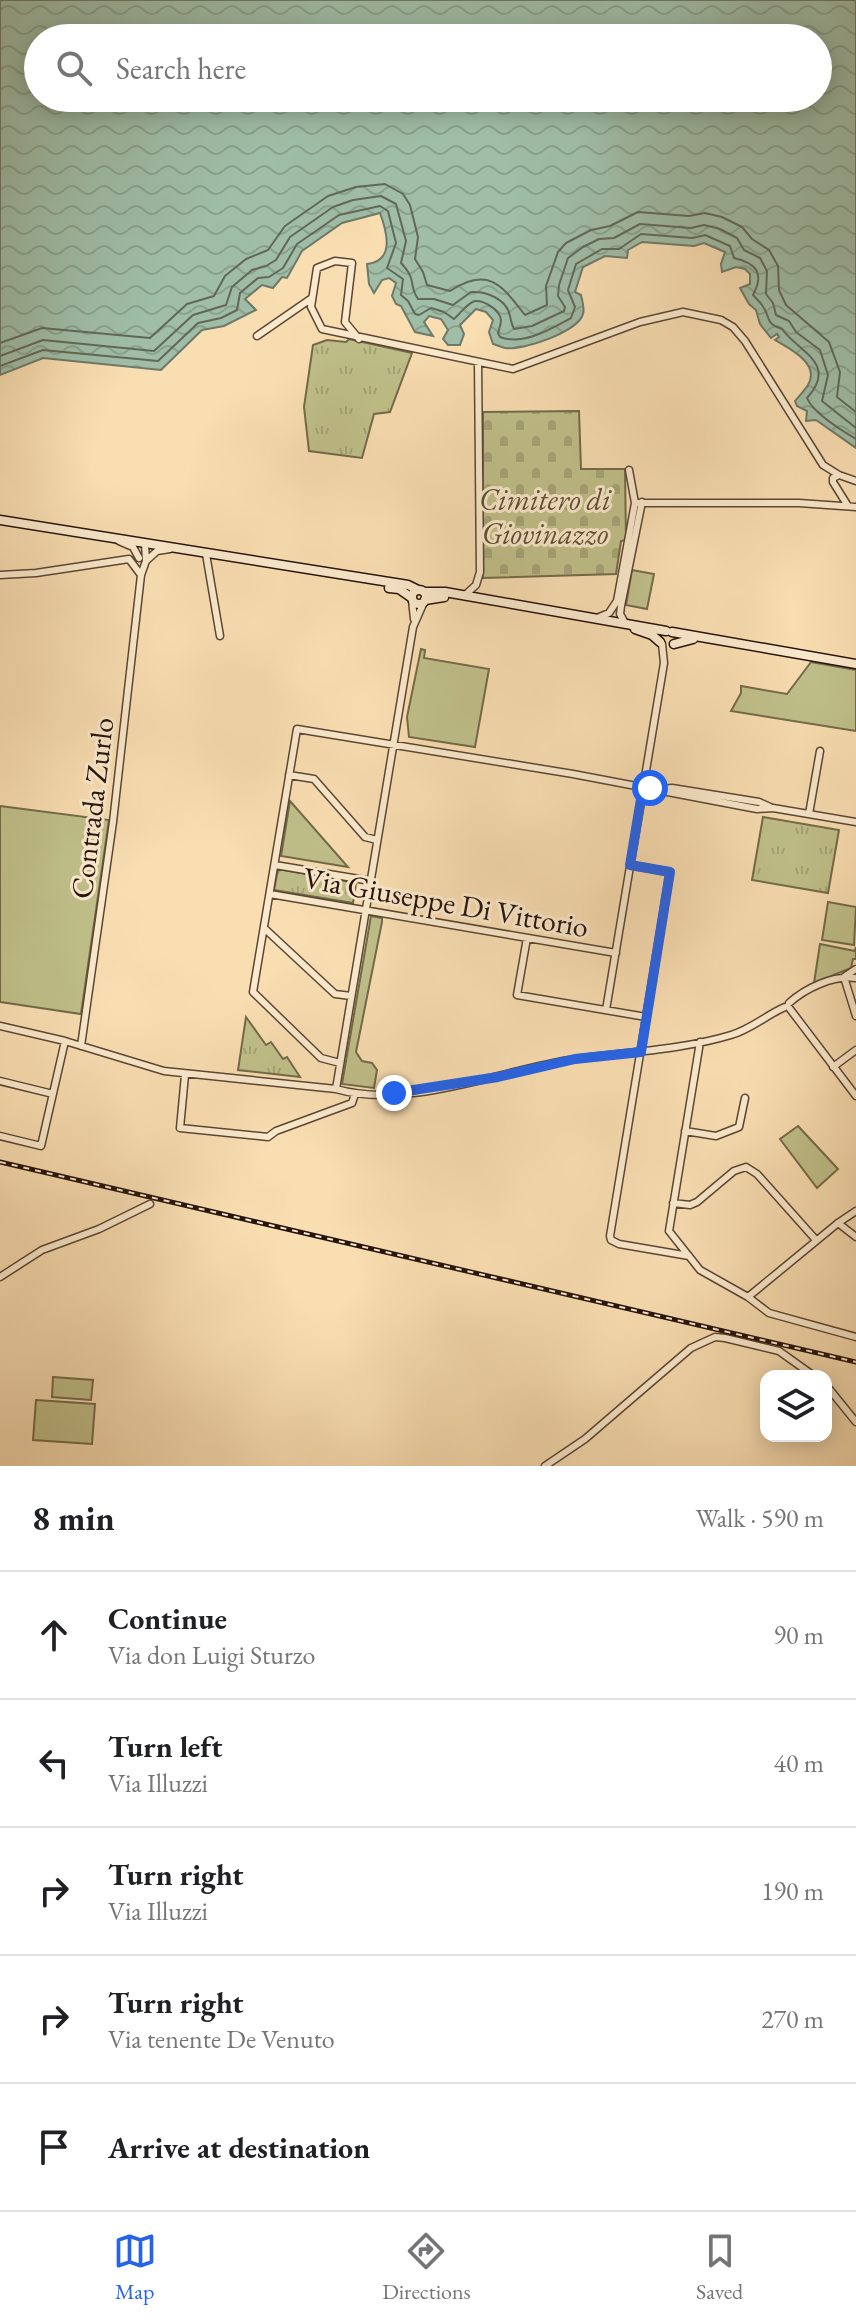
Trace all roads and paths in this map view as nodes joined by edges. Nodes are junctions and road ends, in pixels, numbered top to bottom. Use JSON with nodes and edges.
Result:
{"nodes":[{"id":1,"x":312,"y":298,"type":"junction"},
{"id":2,"x":257,"y":336,"type":"dead end"},
{"id":3,"x":359,"y":339,"type":"junction"},
{"id":4,"x":478,"y":362,"type":"junction"},
{"id":5,"x":629,"y":470,"type":"dead end"},
{"id":6,"x":839,"y":475,"type":"junction"},
{"id":7,"x":853,"y":481,"type":"edge"},
{"id":8,"x":856,"y":489,"type":"edge"},
{"id":9,"x":839,"y":494,"type":"junction"},
{"id":10,"x":639,"y":503,"type":"junction"},
{"id":11,"x":833,"y":505,"type":"junction"},
{"id":12,"x":848,"y":506,"type":"junction"},
{"id":13,"x":856,"y":507,"type":"edge"},
{"id":14,"x":0,"y":520,"type":"edge"},
{"id":15,"x":112,"y":539,"type":"junction"},
{"id":16,"x":145,"y":544,"type":"junction"},
{"id":17,"x":171,"y":548,"type":"junction"},
{"id":18,"x":206,"y":554,"type":"junction"},
{"id":19,"x":143,"y":560,"type":"junction"},
{"id":20,"x":0,"y":575,"type":"edge"},
{"id":21,"x":141,"y":575,"type":"junction"},
{"id":22,"x":464,"y":596,"type":"junction"},
{"id":23,"x":419,"y":597,"type":"junction"},
{"id":24,"x":597,"y":618,"type":"junction"},
{"id":25,"x":625,"y":623,"type":"junction"},
{"id":26,"x":669,"y":632,"type":"junction"},
{"id":27,"x":220,"y":636,"type":"dead end"},
{"id":28,"x":661,"y":643,"type":"junction"},
{"id":29,"x":674,"y":644,"type":"junction"},
{"id":30,"x":746,"y":645,"type":"junction"},
{"id":31,"x":664,"y":663,"type":"junction"},
{"id":32,"x":856,"y":664,"type":"edge"},
{"id":33,"x":394,"y":744,"type":"junction"},
{"id":34,"x":820,"y":751,"type":"dead end"},
{"id":35,"x":289,"y":775,"type":"junction"},
{"id":36,"x":643,"y":787,"type":"junction"},
{"id":37,"x":809,"y":814,"type":"junction"},
{"id":38,"x":856,"y":822,"type":"edge"},
{"id":39,"x":377,"y":840,"type":"junction"},
{"id":40,"x":275,"y":865,"type":"junction"},
{"id":41,"x":630,"y":865,"type":"junction"},
{"id":42,"x":371,"y":881,"type":"junction"},
{"id":43,"x":270,"y":894,"type":"junction"},
{"id":44,"x":366,"y":910,"type":"junction"},
{"id":45,"x":264,"y":928,"type":"junction"},
{"id":46,"x":527,"y":938,"type":"junction"},
{"id":47,"x":616,"y":953,"type":"junction"},
{"id":48,"x":856,"y":969,"type":"edge"},
{"id":49,"x":844,"y":977,"type":"junction"},
{"id":50,"x":856,"y":978,"type":"edge"},
{"id":51,"x":351,"y":996,"type":"junction"},
{"id":52,"x":788,"y":1006,"type":"junction"},
{"id":53,"x":606,"y":1010,"type":"junction"},
{"id":54,"x":856,"y":1016,"type":"edge"},
{"id":55,"x":646,"y":1017,"type":"junction"},
{"id":56,"x":0,"y":1026,"type":"edge"},
{"id":57,"x":65,"y":1041,"type":"junction"},
{"id":58,"x":700,"y":1042,"type":"junction"},
{"id":59,"x":81,"y":1046,"type":"junction"},
{"id":60,"x":856,"y":1050,"type":"edge"},
{"id":61,"x":641,"y":1052,"type":"junction"},
{"id":62,"x":340,"y":1063,"type":"junction"},
{"id":63,"x":833,"y":1067,"type":"junction"},
{"id":64,"x":185,"y":1075,"type":"junction"},
{"id":65,"x":0,"y":1081,"type":"edge"},
{"id":66,"x":336,"y":1089,"type":"junction"},
{"id":67,"x":53,"y":1094,"type":"junction"},
{"id":68,"x":355,"y":1094,"type":"junction"},
{"id":69,"x":856,"y":1096,"type":"edge"},
{"id":70,"x":745,"y":1098,"type":"dead end"},
{"id":71,"x":685,"y":1131,"type":"junction"},
{"id":72,"x":0,"y":1136,"type":"edge"},
{"id":73,"x":673,"y":1203,"type":"junction"},
{"id":74,"x":150,"y":1204,"type":"dead end"},
{"id":75,"x":856,"y":1211,"type":"edge"},
{"id":76,"x":838,"y":1223,"type":"junction"},
{"id":77,"x":856,"y":1237,"type":"edge"},
{"id":78,"x":816,"y":1240,"type":"junction"},
{"id":79,"x":689,"y":1256,"type":"junction"},
{"id":80,"x":0,"y":1277,"type":"edge"},
{"id":81,"x":748,"y":1297,"type":"junction"},
{"id":82,"x":856,"y":1337,"type":"edge"},
{"id":83,"x":806,"y":1370,"type":"edge"},
{"id":84,"x":832,"y":1392,"type":"edge"},
{"id":85,"x":856,"y":1422,"type":"edge"},
{"id":86,"x":545,"y":1466,"type":"edge"}],
"edges":[{"from":1,"to":2,"type":"street"},
{"from":1,"to":3,"type":"street"},
{"from":1,"to":3,"type":"street"},
{"from":3,"to":4,"type":"street"},
{"from":4,"to":6,"type":"street"},
{"from":4,"to":22,"type":"street"},
{"from":5,"to":10,"type":"street"},
{"from":6,"to":7,"type":"street"},
{"from":6,"to":9,"type":"street"},
{"from":7,"to":8,"type":"street"},
{"from":9,"to":11,"type":"street"},
{"from":9,"to":12,"type":"street"},
{"from":10,"to":11,"type":"street"},
{"from":10,"to":24,"type":"street"},
{"from":10,"to":25,"type":"street"},
{"from":11,"to":12,"type":"street"},
{"from":12,"to":13,"type":"street"},
{"from":14,"to":15,"type":"main road"},
{"from":15,"to":16,"type":"main road"},
{"from":15,"to":19,"type":"street"},
{"from":16,"to":17,"type":"main road"},
{"from":16,"to":19,"type":"street"},
{"from":17,"to":18,"type":"main road"},
{"from":17,"to":19,"type":"street"},
{"from":18,"to":23,"type":"main road"},
{"from":18,"to":27,"type":"street"},
{"from":19,"to":21,"type":"street","name":"Contrada Zurlo"},
{"from":20,"to":21,"type":"street"},
{"from":21,"to":59,"type":"street","name":"Contrada Zurlo"},
{"from":22,"to":23,"type":"main road"},
{"from":22,"to":24,"type":"main road"},
{"from":23,"to":28,"type":"main road"},
{"from":23,"to":33,"type":"street"},
{"from":24,"to":25,"type":"main road"},
{"from":25,"to":26,"type":"main road"},
{"from":26,"to":28,"type":"main road"},
{"from":26,"to":29,"type":"main road"},
{"from":26,"to":30,"type":"main road"},
{"from":28,"to":29,"type":"main road"},
{"from":28,"to":31,"type":"street"},
{"from":29,"to":30,"type":"main road"},
{"from":29,"to":31,"type":"street"},
{"from":30,"to":32,"type":"main road"},
{"from":31,"to":36,"type":"street"},
{"from":33,"to":35,"type":"street"},
{"from":33,"to":36,"type":"street"},
{"from":33,"to":39,"type":"street"},
{"from":34,"to":37,"type":"street"},
{"from":35,"to":39,"type":"street"},
{"from":35,"to":40,"type":"street"},
{"from":36,"to":37,"type":"street"},
{"from":36,"to":41,"type":"street"},
{"from":37,"to":38,"type":"street"},
{"from":39,"to":42,"type":"street"},
{"from":40,"to":42,"type":"street"},
{"from":40,"to":43,"type":"street"},
{"from":41,"to":47,"type":"street"},
{"from":41,"to":55,"type":"street"},
{"from":42,"to":44,"type":"street"},
{"from":43,"to":44,"type":"street","name":"Via Giuseppe Di Vittorio"},
{"from":43,"to":45,"type":"street"},
{"from":44,"to":46,"type":"street","name":"Via Giuseppe Di Vittorio"},
{"from":44,"to":51,"type":"street"},
{"from":45,"to":51,"type":"street"},
{"from":45,"to":62,"type":"street"},
{"from":46,"to":47,"type":"street","name":"Via Giuseppe Di Vittorio"},
{"from":46,"to":53,"type":"street"},
{"from":47,"to":53,"type":"street"},
{"from":48,"to":49,"type":"street"},
{"from":49,"to":50,"type":"street"},
{"from":49,"to":52,"type":"street"},
{"from":49,"to":54,"type":"street"},
{"from":51,"to":62,"type":"street"},
{"from":52,"to":58,"type":"street"},
{"from":52,"to":63,"type":"street"},
{"from":53,"to":55,"type":"street"},
{"from":55,"to":61,"type":"street"},
{"from":56,"to":57,"type":"street"},
{"from":57,"to":59,"type":"street"},
{"from":57,"to":67,"type":"street"},
{"from":58,"to":61,"type":"street"},
{"from":58,"to":71,"type":"street"},
{"from":59,"to":64,"type":"street"},
{"from":60,"to":63,"type":"street"},
{"from":61,"to":68,"type":"street"},
{"from":61,"to":79,"type":"street"},
{"from":62,"to":66,"type":"street"},
{"from":63,"to":69,"type":"street"},
{"from":64,"to":66,"type":"street"},
{"from":64,"to":68,"type":"street"},
{"from":65,"to":67,"type":"street"},
{"from":66,"to":68,"type":"street"},
{"from":67,"to":72,"type":"street"},
{"from":70,"to":71,"type":"street"},
{"from":71,"to":73,"type":"street"},
{"from":73,"to":78,"type":"street"},
{"from":73,"to":79,"type":"street"},
{"from":74,"to":80,"type":"street"},
{"from":75,"to":76,"type":"street"},
{"from":76,"to":77,"type":"street"},
{"from":76,"to":78,"type":"street"},
{"from":78,"to":81,"type":"street"},
{"from":79,"to":81,"type":"street"},
{"from":81,"to":82,"type":"street"},
{"from":83,"to":86,"type":"street"},
{"from":84,"to":85,"type":"street"}]}
